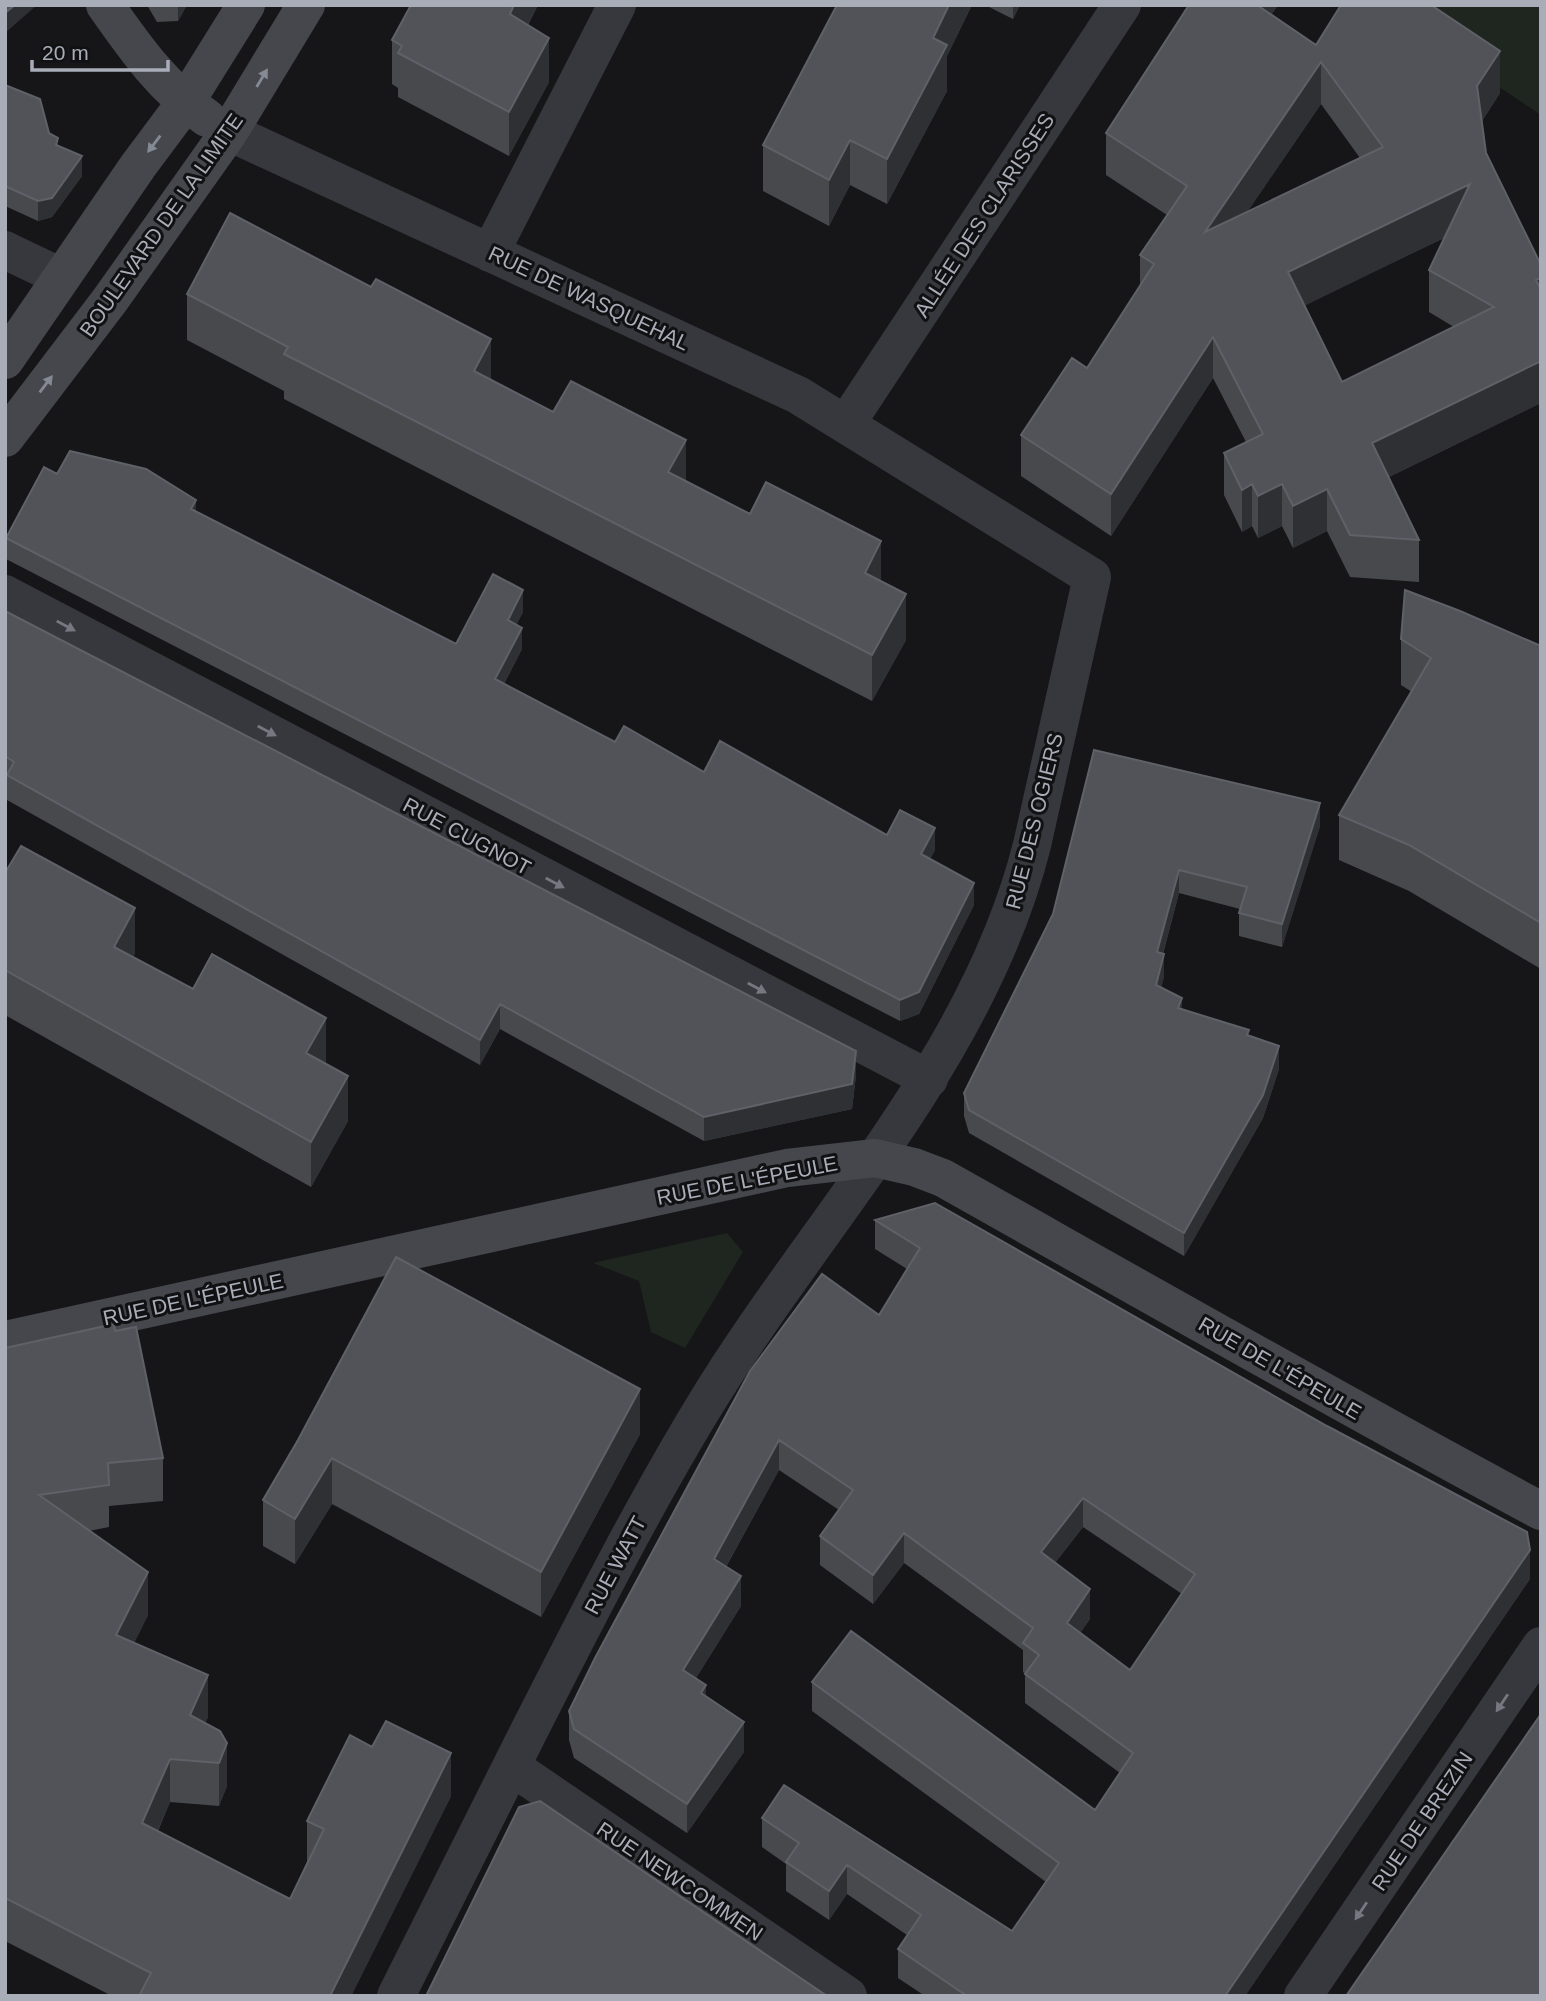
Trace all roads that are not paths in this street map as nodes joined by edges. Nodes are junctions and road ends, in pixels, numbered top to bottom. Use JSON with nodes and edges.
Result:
{"nodes":[{"id":1,"x":105,"y":5,"type":"edge"},
{"id":2,"x":246,"y":5,"type":"edge"},
{"id":3,"x":306,"y":5,"type":"edge"},
{"id":4,"x":617,"y":5,"type":"edge"},
{"id":5,"x":1122,"y":5,"type":"edge"},
{"id":6,"x":185,"y":103,"type":"junction"},
{"id":7,"x":229,"y":132,"type":"junction"},
{"id":8,"x":5,"y":250,"type":"edge"},
{"id":9,"x":490,"y":253,"type":"junction"},
{"id":10,"x":61,"y":277,"type":"junction"},
{"id":11,"x":5,"y":360,"type":"edge"},
{"id":12,"x":846,"y":424,"type":"junction"},
{"id":13,"x":5,"y":438,"type":"edge"},
{"id":14,"x":1092,"y":577,"type":"joint"},
{"id":15,"x":5,"y":594,"type":"edge"},
{"id":16,"x":929,"y":1079,"type":"junction"},
{"id":17,"x":876,"y":1158,"type":"junction"},
{"id":18,"x":5,"y":1340,"type":"edge"},
{"id":19,"x":1541,"y":1511,"type":"edge"},
{"id":20,"x":1541,"y":1646,"type":"edge"},
{"id":21,"x":512,"y":1767,"type":"junction"},
{"id":22,"x":396,"y":1996,"type":"edge"},
{"id":23,"x":848,"y":1996,"type":"edge"},
{"id":24,"x":1303,"y":1996,"type":"edge"}],
"edges":[{"from":1,"to":6,"type":"street","name":"RUE DE WASQUEHAL"},
{"from":2,"to":6,"type":"street"},
{"from":7,"to":3,"type":"street","name":"BOULEVARD DE LA LIMITE","one_way":true},
{"from":4,"to":9,"type":"street"},
{"from":5,"to":12,"type":"street","name":"ALLÉE DES CLARISSES"},
{"from":6,"to":7,"type":"street","name":"RUE DE WASQUEHAL"},
{"from":6,"to":10,"type":"street","one_way":true},
{"from":7,"to":9,"type":"street","name":"RUE DE WASQUEHAL"},
{"from":13,"to":7,"type":"street","name":"BOULEVARD DE LA LIMITE","one_way":true},
{"from":8,"to":10,"type":"street"},
{"from":9,"to":12,"type":"street","name":"RUE DE WASQUEHAL"},
{"from":10,"to":11,"type":"street"},
{"from":12,"to":14,"type":"street","name":"RUE DE WASQUEHAL"},
{"from":14,"to":16,"type":"street","name":"RUE DES OGIERS"},
{"from":15,"to":16,"type":"street","name":"RUE CUGNOT","one_way":true},
{"from":16,"to":17,"type":"street","name":"RUE DES OGIERS"},
{"from":17,"to":18,"type":"street","name":"RUE DE L'ÉPEULE"},
{"from":17,"to":19,"type":"street","name":"RUE DE L'ÉPEULE"},
{"from":17,"to":21,"type":"street","name":"RUE WATT"},
{"from":20,"to":24,"type":"street","name":"RUE DE BREZIN","one_way":true},
{"from":21,"to":22,"type":"street","name":"RUE WATT"},
{"from":21,"to":23,"type":"street","name":"RUE NEWCOMMEN"}]}
